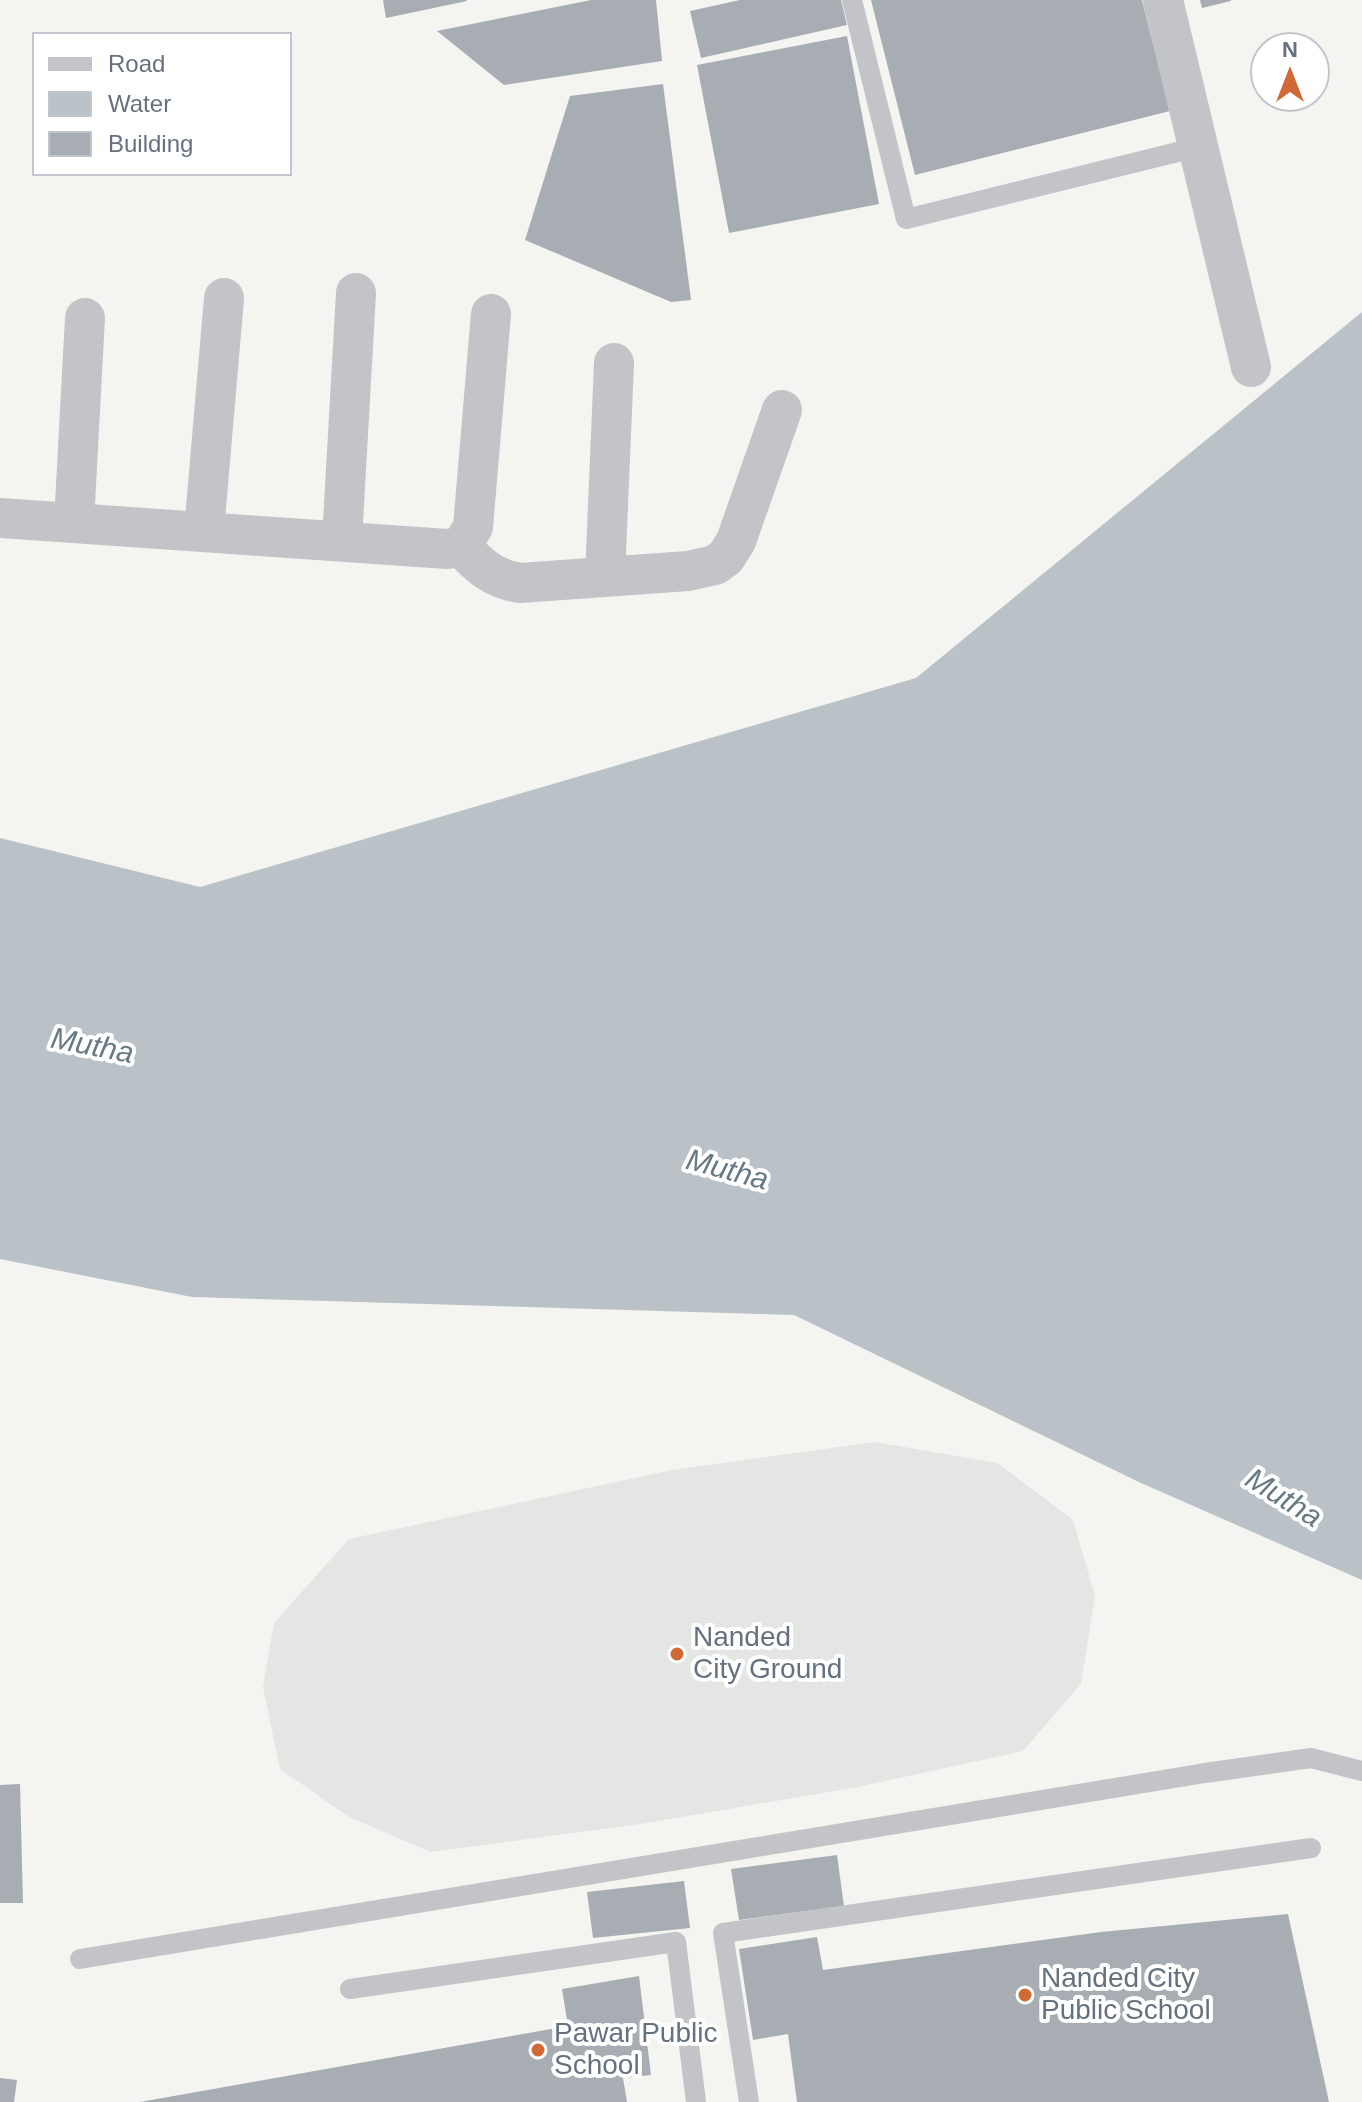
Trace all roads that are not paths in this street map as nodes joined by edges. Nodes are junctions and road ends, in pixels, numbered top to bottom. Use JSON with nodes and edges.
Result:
{"nodes":[{"id":1,"x":852,"y":0,"type":"edge"},
{"id":2,"x":1163,"y":0,"type":"edge"},
{"id":3,"x":1198,"y":147,"type":"junction"},
{"id":4,"x":356,"y":293,"type":"dead end"},
{"id":5,"x":224,"y":298,"type":"dead end"},
{"id":6,"x":491,"y":314,"type":"dead end"},
{"id":7,"x":85,"y":318,"type":"dead end"},
{"id":8,"x":614,"y":363,"type":"dead end"},
{"id":9,"x":1251,"y":367,"type":"dead end"},
{"id":10,"x":782,"y":410,"type":"dead end"},
{"id":11,"x":0,"y":518,"type":"edge"},
{"id":12,"x":74,"y":522,"type":"junction"},
{"id":13,"x":204,"y":531,"type":"junction"},
{"id":14,"x":342,"y":540,"type":"junction"},
{"id":15,"x":461,"y":547,"type":"junction"},
{"id":16,"x":605,"y":577,"type":"junction"},
{"id":17,"x":1362,"y":1771,"type":"edge"},
{"id":18,"x":1311,"y":1848,"type":"dead end"},
{"id":19,"x":80,"y":1959,"type":"dead end"},
{"id":20,"x":350,"y":1989,"type":"dead end"},
{"id":21,"x":696,"y":2102,"type":"edge"},
{"id":22,"x":749,"y":2102,"type":"edge"}],
"edges":[{"from":1,"to":3,"type":"lane"},
{"from":2,"to":3,"type":"street"},
{"from":3,"to":9,"type":"street"},
{"from":4,"to":14,"type":"street"},
{"from":5,"to":13,"type":"street"},
{"from":6,"to":15,"type":"street"},
{"from":7,"to":12,"type":"street"},
{"from":8,"to":16,"type":"street"},
{"from":10,"to":16,"type":"street"},
{"from":11,"to":12,"type":"street"},
{"from":12,"to":13,"type":"street"},
{"from":13,"to":14,"type":"street"},
{"from":14,"to":15,"type":"street"},
{"from":15,"to":16,"type":"street"},
{"from":17,"to":19,"type":"lane"},
{"from":18,"to":22,"type":"lane"},
{"from":20,"to":21,"type":"lane"}]}
